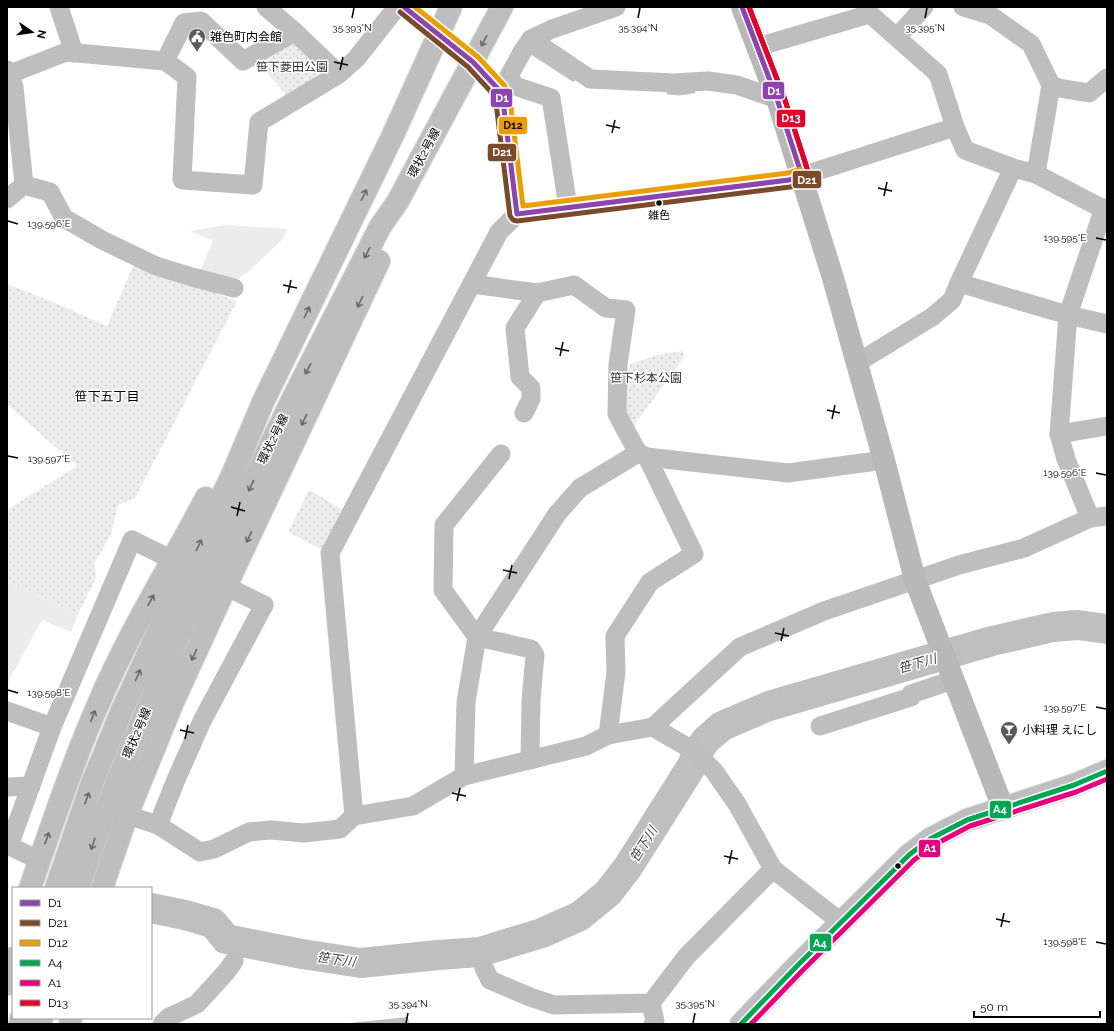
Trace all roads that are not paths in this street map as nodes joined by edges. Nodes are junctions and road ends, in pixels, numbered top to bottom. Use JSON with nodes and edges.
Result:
{"nodes":[{"id":1,"x":59,"y":7,"type":"edge"},
{"id":2,"x":266,"y":7,"type":"edge"},
{"id":3,"x":397,"y":7,"type":"edge"},
{"id":4,"x":404,"y":7,"type":"edge"},
{"id":5,"x":451,"y":7,"type":"edge"},
{"id":6,"x":502,"y":7,"type":"edge"},
{"id":7,"x":616,"y":7,"type":"edge"},
{"id":8,"x":742,"y":7,"type":"edge"},
{"id":9,"x":924,"y":7,"type":"edge"},
{"id":10,"x":964,"y":7,"type":"edge"},
{"id":11,"x":295,"y":32,"type":"junction"},
{"id":12,"x":439,"y":34,"type":"junction"},
{"id":13,"x":897,"y":37,"type":"junction"},
{"id":14,"x":531,"y":39,"type":"junction"},
{"id":15,"x":757,"y":47,"type":"junction"},
{"id":16,"x":74,"y":53,"type":"junction"},
{"id":17,"x":165,"y":61,"type":"junction"},
{"id":18,"x":473,"y":62,"type":"junction"},
{"id":19,"x":339,"y":74,"type":"junction"},
{"id":20,"x":1107,"y":78,"type":"edge"},
{"id":21,"x":9,"y":81,"type":"edge"},
{"id":22,"x":1051,"y":85,"type":"junction"},
{"id":23,"x":777,"y":99,"type":"junction"},
{"id":24,"x":955,"y":127,"type":"junction"},
{"id":25,"x":1013,"y":168,"type":"junction"},
{"id":26,"x":1036,"y":174,"type":"junction"},
{"id":27,"x":802,"y":176,"type":"junction"},
{"id":28,"x":24,"y":184,"type":"junction"},
{"id":29,"x":7,"y":199,"type":"edge"},
{"id":30,"x":398,"y":201,"type":"junction"},
{"id":31,"x":568,"y":206,"type":"junction"},
{"id":32,"x":1105,"y":210,"type":"edge"},
{"id":33,"x":517,"y":214,"type":"junction"},
{"id":34,"x":959,"y":283,"type":"junction"},
{"id":35,"x":472,"y":284,"type":"junction"},
{"id":36,"x":234,"y":288,"type":"dead end"},
{"id":37,"x":537,"y":293,"type":"junction"},
{"id":38,"x":1068,"y":315,"type":"junction"},
{"id":39,"x":1107,"y":324,"type":"edge"},
{"id":40,"x":857,"y":363,"type":"junction"},
{"id":41,"x":263,"y":402,"type":"junction"},
{"id":42,"x":524,"y":413,"type":"dead end"},
{"id":43,"x":1107,"y":426,"type":"edge"},
{"id":44,"x":1059,"y":434,"type":"junction"},
{"id":45,"x":501,"y":454,"type":"dead end"},
{"id":46,"x":643,"y":455,"type":"junction"},
{"id":47,"x":884,"y":460,"type":"junction"},
{"id":48,"x":1099,"y":517,"type":"edge"},
{"id":49,"x":915,"y":580,"type":"junction"},
{"id":50,"x":476,"y":637,"type":"junction"},
{"id":51,"x":951,"y":676,"type":"junction"},
{"id":52,"x":7,"y":711,"type":"edge"},
{"id":53,"x":820,"y":726,"type":"dead end"},
{"id":54,"x":52,"y":727,"type":"junction"},
{"id":55,"x":653,"y":727,"type":"junction"},
{"id":56,"x":608,"y":735,"type":"junction"},
{"id":57,"x":530,"y":760,"type":"junction"},
{"id":58,"x":1107,"y":771,"type":"edge"},
{"id":59,"x":464,"y":776,"type":"junction"},
{"id":60,"x":31,"y":786,"type":"junction"},
{"id":61,"x":7,"y":787,"type":"edge"},
{"id":62,"x":1003,"y":808,"type":"junction"},
{"id":63,"x":127,"y":815,"type":"junction"},
{"id":64,"x":354,"y":816,"type":"junction"},
{"id":65,"x":158,"y":825,"type":"junction"},
{"id":66,"x":39,"y":860,"type":"junction"},
{"id":67,"x":773,"y":869,"type":"junction"},
{"id":68,"x":30,"y":887,"type":"edge"},
{"id":69,"x":56,"y":887,"type":"edge"},
{"id":70,"x":78,"y":887,"type":"edge"},
{"id":71,"x":102,"y":887,"type":"edge"},
{"id":72,"x":842,"y":923,"type":"junction"},
{"id":73,"x":234,"y":961,"type":"dead end"},
{"id":74,"x":12,"y":962,"type":"edge"},
{"id":75,"x":484,"y":968,"type":"dead end"},
{"id":76,"x":7,"y":984,"type":"edge"},
{"id":77,"x":651,"y":1003,"type":"junction"},
{"id":78,"x":162,"y":1024,"type":"edge"},
{"id":79,"x":653,"y":1024,"type":"edge"},
{"id":80,"x":741,"y":1024,"type":"edge"}],
"edges":[{"from":1,"to":16,"type":"street"},
{"from":2,"to":11,"type":"street"},
{"from":3,"to":19,"type":"street"},
{"from":4,"to":12,"type":"street"},
{"from":5,"to":12,"type":"main road","name":"環状2号線"},
{"from":6,"to":18,"type":"main road","name":"環状2号線","one_way":true},
{"from":7,"to":14,"type":"street"},
{"from":8,"to":15,"type":"street"},
{"from":9,"to":13,"type":"street"},
{"from":10,"to":22,"type":"street"},
{"from":11,"to":17,"type":"street"},
{"from":11,"to":19,"type":"street"},
{"from":12,"to":18,"type":"street"},
{"from":41,"to":12,"type":"main road","name":"環状2号線","one_way":true},
{"from":13,"to":15,"type":"street"},
{"from":13,"to":24,"type":"street"},
{"from":14,"to":23,"type":"street"},
{"from":14,"to":31,"type":"street"},
{"from":15,"to":23,"type":"street"},
{"from":16,"to":17,"type":"street"},
{"from":16,"to":21,"type":"street"},
{"from":17,"to":19,"type":"street"},
{"from":18,"to":30,"type":"main road","name":"環状2号線"},
{"from":18,"to":33,"type":"street"},
{"from":20,"to":22,"type":"street"},
{"from":21,"to":28,"type":"street"},
{"from":22,"to":26,"type":"street"},
{"from":23,"to":27,"type":"street"},
{"from":24,"to":25,"type":"street"},
{"from":24,"to":27,"type":"street"},
{"from":25,"to":26,"type":"street"},
{"from":25,"to":34,"type":"street"},
{"from":26,"to":32,"type":"street"},
{"from":27,"to":31,"type":"street"},
{"from":27,"to":40,"type":"street"},
{"from":28,"to":29,"type":"street"},
{"from":28,"to":36,"type":"street"},
{"from":30,"to":63,"type":"main road","one_way":true},
{"from":30,"to":70,"type":"main road","name":"環状2号線","one_way":true},
{"from":31,"to":33,"type":"street"},
{"from":32,"to":38,"type":"street"},
{"from":33,"to":35,"type":"street"},
{"from":34,"to":38,"type":"street"},
{"from":34,"to":40,"type":"street"},
{"from":35,"to":37,"type":"street"},
{"from":35,"to":64,"type":"street"},
{"from":37,"to":42,"type":"street"},
{"from":37,"to":46,"type":"street"},
{"from":38,"to":39,"type":"street"},
{"from":38,"to":44,"type":"street"},
{"from":40,"to":47,"type":"street"},
{"from":66,"to":41,"type":"main road","name":"環状2号線","one_way":true},
{"from":69,"to":41,"type":"main road","name":"環状2号線","one_way":true},
{"from":43,"to":44,"type":"street"},
{"from":44,"to":48,"type":"street"},
{"from":45,"to":50,"type":"street"},
{"from":46,"to":47,"type":"street"},
{"from":46,"to":50,"type":"street"},
{"from":46,"to":56,"type":"street"},
{"from":47,"to":49,"type":"street"},
{"from":48,"to":49,"type":"street"},
{"from":49,"to":51,"type":"street"},
{"from":49,"to":55,"type":"street"},
{"from":50,"to":57,"type":"street"},
{"from":50,"to":59,"type":"street"},
{"from":51,"to":53,"type":"street"},
{"from":51,"to":62,"type":"street"},
{"from":52,"to":54,"type":"street"},
{"from":54,"to":60,"type":"street"},
{"from":54,"to":65,"type":"street","bridge":true},
{"from":55,"to":56,"type":"street"},
{"from":55,"to":67,"type":"street"},
{"from":56,"to":57,"type":"street"},
{"from":57,"to":59,"type":"street"},
{"from":58,"to":62,"type":"main road"},
{"from":59,"to":64,"type":"street"},
{"from":60,"to":61,"type":"street"},
{"from":60,"to":66,"type":"street"},
{"from":62,"to":72,"type":"main road"},
{"from":63,"to":65,"type":"street"},
{"from":63,"to":71,"type":"main road"},
{"from":64,"to":65,"type":"street"},
{"from":66,"to":68,"type":"main road","name":"環状2号線"},
{"from":67,"to":72,"type":"street"},
{"from":67,"to":77,"type":"street"},
{"from":72,"to":80,"type":"main road"},
{"from":73,"to":78,"type":"street"},
{"from":74,"to":76,"type":"main road"},
{"from":75,"to":77,"type":"street"},
{"from":77,"to":79,"type":"street"}]}
